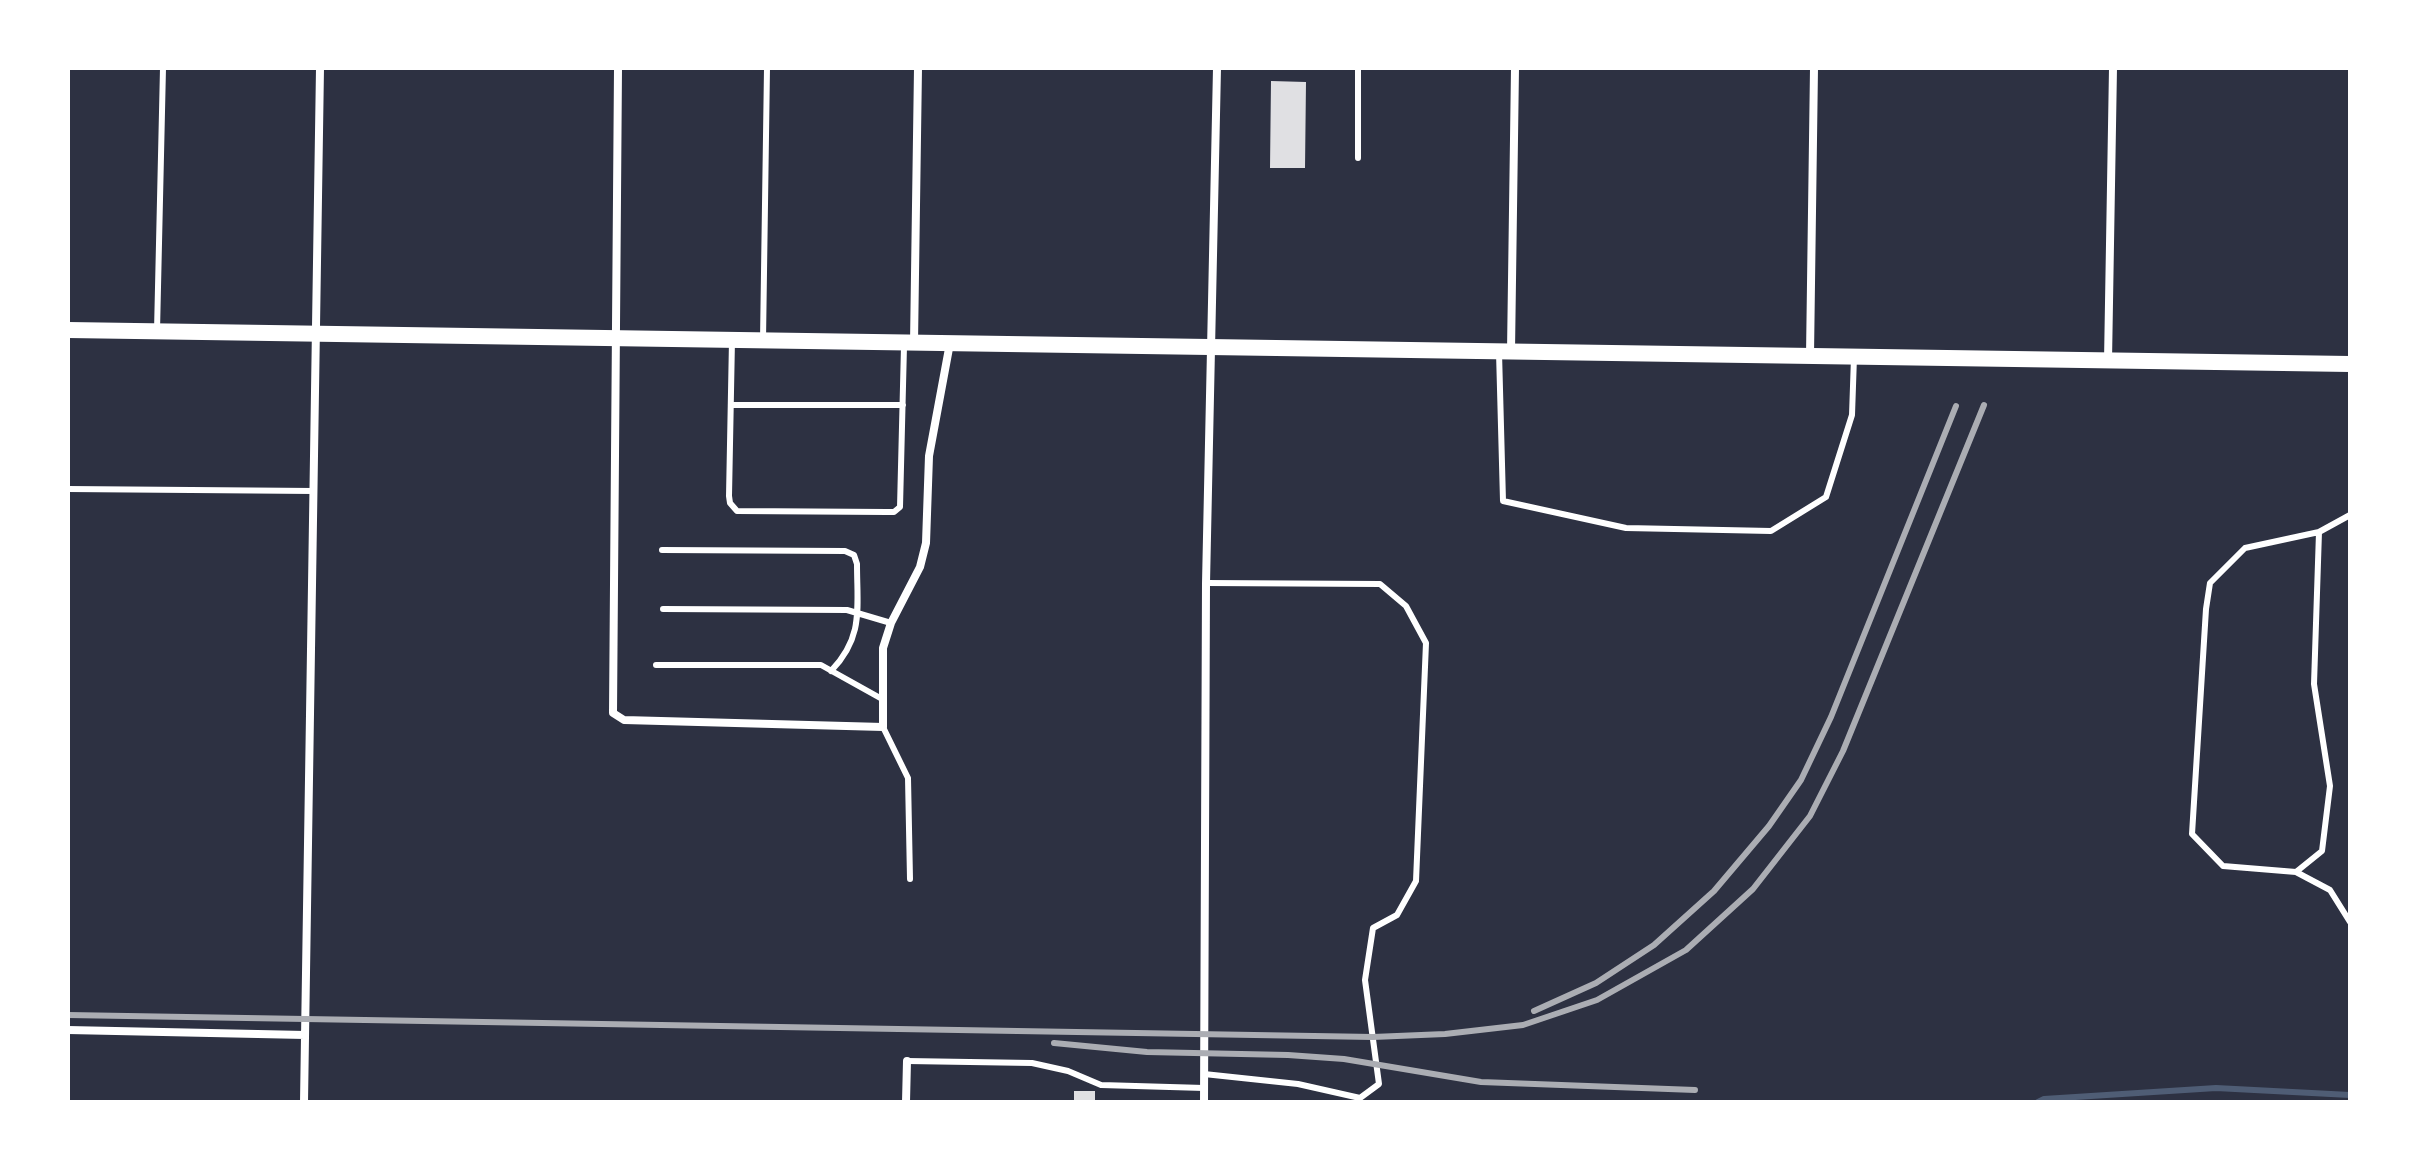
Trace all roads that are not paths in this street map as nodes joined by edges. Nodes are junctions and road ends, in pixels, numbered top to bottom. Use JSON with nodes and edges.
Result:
{"nodes":[{"id":1,"x":163,"y":68,"type":"edge"},
{"id":2,"x":320,"y":68,"type":"edge"},
{"id":3,"x":618,"y":68,"type":"edge"},
{"id":4,"x":767,"y":68,"type":"edge"},
{"id":5,"x":918,"y":68,"type":"edge"},
{"id":6,"x":1217,"y":68,"type":"edge"},
{"id":7,"x":1358,"y":68,"type":"edge"},
{"id":8,"x":1515,"y":68,"type":"edge"},
{"id":9,"x":1814,"y":68,"type":"edge"},
{"id":10,"x":2113,"y":68,"type":"edge"},
{"id":11,"x":1358,"y":158,"type":"dead end"},
{"id":12,"x":68,"y":330,"type":"edge"},
{"id":13,"x":157,"y":331,"type":"junction"},
{"id":14,"x":317,"y":334,"type":"junction"},
{"id":15,"x":614,"y":338,"type":"junction"},
{"id":16,"x":732,"y":340,"type":"junction"},
{"id":17,"x":763,"y":341,"type":"junction"},
{"id":18,"x":909,"y":343,"type":"junction"},
{"id":19,"x":950,"y":343,"type":"junction"},
{"id":20,"x":1212,"y":347,"type":"junction"},
{"id":21,"x":1505,"y":352,"type":"junction"},
{"id":22,"x":1810,"y":356,"type":"junction"},
{"id":23,"x":1854,"y":357,"type":"junction"},
{"id":24,"x":2108,"y":361,"type":"junction"},
{"id":25,"x":2350,"y":364,"type":"edge"},
{"id":26,"x":731,"y":405,"type":"junction"},
{"id":27,"x":903,"y":405,"type":"junction"},
{"id":28,"x":68,"y":489,"type":"edge"},
{"id":29,"x":314,"y":491,"type":"junction"},
{"id":30,"x":2350,"y":515,"type":"edge"},
{"id":31,"x":2319,"y":532,"type":"junction"},
{"id":32,"x":662,"y":550,"type":"dead end"},
{"id":33,"x":1206,"y":583,"type":"junction"},
{"id":34,"x":663,"y":609,"type":"dead end"},
{"id":35,"x":857,"y":613,"type":"junction"},
{"id":36,"x":891,"y":623,"type":"junction"},
{"id":37,"x":656,"y":665,"type":"dead end"},
{"id":38,"x":831,"y":671,"type":"junction"},
{"id":39,"x":882,"y":699,"type":"junction"},
{"id":40,"x":883,"y":727,"type":"junction"},
{"id":41,"x":2296,"y":872,"type":"junction"},
{"id":42,"x":910,"y":879,"type":"dead end"},
{"id":43,"x":2350,"y":922,"type":"edge"},
{"id":44,"x":68,"y":1030,"type":"edge"},
{"id":45,"x":305,"y":1035,"type":"junction"},
{"id":46,"x":907,"y":1061,"type":"joint"},
{"id":47,"x":1204,"y":1074,"type":"junction"},
{"id":48,"x":1204,"y":1088,"type":"junction"},
{"id":49,"x":1361,"y":1100,"type":"edge"},
{"id":50,"x":304,"y":1102,"type":"edge"},
{"id":51,"x":906,"y":1102,"type":"edge"},
{"id":52,"x":1204,"y":1102,"type":"edge"}],
"edges":[{"from":1,"to":13,"type":"lane"},
{"from":2,"to":14,"type":"street"},
{"from":3,"to":15,"type":"street"},
{"from":4,"to":17,"type":"lane"},
{"from":5,"to":18,"type":"street"},
{"from":6,"to":20,"type":"street"},
{"from":7,"to":11,"type":"lane"},
{"from":8,"to":21,"type":"street"},
{"from":9,"to":22,"type":"street"},
{"from":10,"to":24,"type":"street"},
{"from":12,"to":13,"type":"main road"},
{"from":13,"to":14,"type":"main road"},
{"from":14,"to":15,"type":"main road"},
{"from":14,"to":29,"type":"street"},
{"from":15,"to":16,"type":"main road"},
{"from":15,"to":40,"type":"street"},
{"from":16,"to":17,"type":"main road"},
{"from":16,"to":26,"type":"lane"},
{"from":17,"to":18,"type":"main road"},
{"from":18,"to":19,"type":"main road"},
{"from":18,"to":27,"type":"lane"},
{"from":19,"to":20,"type":"main road"},
{"from":19,"to":36,"type":"street"},
{"from":20,"to":21,"type":"main road"},
{"from":20,"to":33,"type":"street"},
{"from":21,"to":22,"type":"main road"},
{"from":21,"to":23,"type":"lane"},
{"from":22,"to":23,"type":"main road"},
{"from":23,"to":24,"type":"main road"},
{"from":24,"to":25,"type":"main road"},
{"from":26,"to":27,"type":"lane"},
{"from":26,"to":27,"type":"lane"},
{"from":28,"to":29,"type":"lane"},
{"from":29,"to":45,"type":"street"},
{"from":30,"to":31,"type":"lane"},
{"from":31,"to":41,"type":"lane"},
{"from":31,"to":41,"type":"lane"},
{"from":32,"to":35,"type":"lane"},
{"from":33,"to":47,"type":"street"},
{"from":33,"to":49,"type":"lane"},
{"from":34,"to":35,"type":"lane"},
{"from":35,"to":36,"type":"lane"},
{"from":35,"to":38,"type":"lane"},
{"from":36,"to":39,"type":"street"},
{"from":37,"to":38,"type":"lane"},
{"from":38,"to":39,"type":"lane"},
{"from":39,"to":40,"type":"street"},
{"from":40,"to":42,"type":"lane"},
{"from":41,"to":43,"type":"lane"},
{"from":44,"to":45,"type":"street"},
{"from":45,"to":50,"type":"street"},
{"from":46,"to":48,"type":"lane"},
{"from":46,"to":51,"type":"street"},
{"from":47,"to":48,"type":"street"},
{"from":47,"to":49,"type":"lane"},
{"from":48,"to":52,"type":"street"}]}
